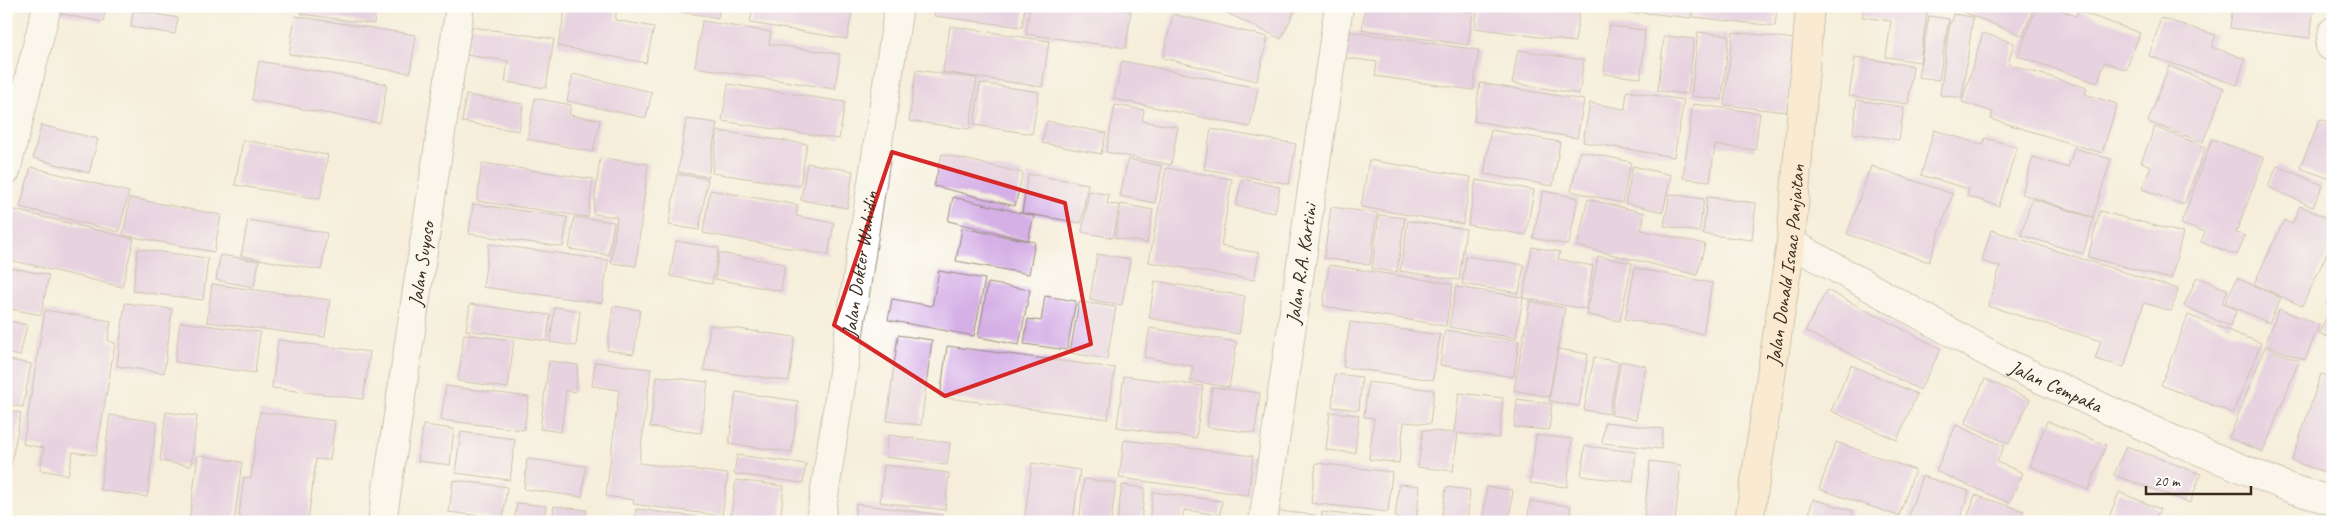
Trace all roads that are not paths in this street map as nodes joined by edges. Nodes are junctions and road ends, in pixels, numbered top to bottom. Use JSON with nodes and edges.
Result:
{"nodes":[{"id":1,"x":47,"y":6,"type":"edge"},
{"id":2,"x":460,"y":6,"type":"edge"},
{"id":3,"x":899,"y":6,"type":"edge"},
{"id":4,"x":1339,"y":6,"type":"edge"},
{"id":5,"x":1810,"y":6,"type":"edge"},
{"id":6,"x":6,"y":172,"type":"edge"},
{"id":7,"x":1791,"y":243,"type":"junction"},
{"id":8,"x":2333,"y":501,"type":"edge"},
{"id":9,"x":382,"y":522,"type":"edge"},
{"id":10,"x":820,"y":522,"type":"edge"},
{"id":11,"x":1263,"y":522,"type":"edge"},
{"id":12,"x":1749,"y":522,"type":"edge"}],
"edges":[{"from":1,"to":6,"type":"street"},
{"from":2,"to":9,"type":"street","name":"Jalan Suyoso"},
{"from":3,"to":10,"type":"street","name":"Jalan Dokter Wahidin"},
{"from":4,"to":11,"type":"street","name":"Jalan R.A. Kartini"},
{"from":5,"to":7,"type":"main road","name":"Jalan Donald Isaac Panjaitan"},
{"from":7,"to":8,"type":"street","name":"Jalan Cempaka"},
{"from":7,"to":12,"type":"main road","name":"Jalan Donald Isaac Panjaitan"}]}
